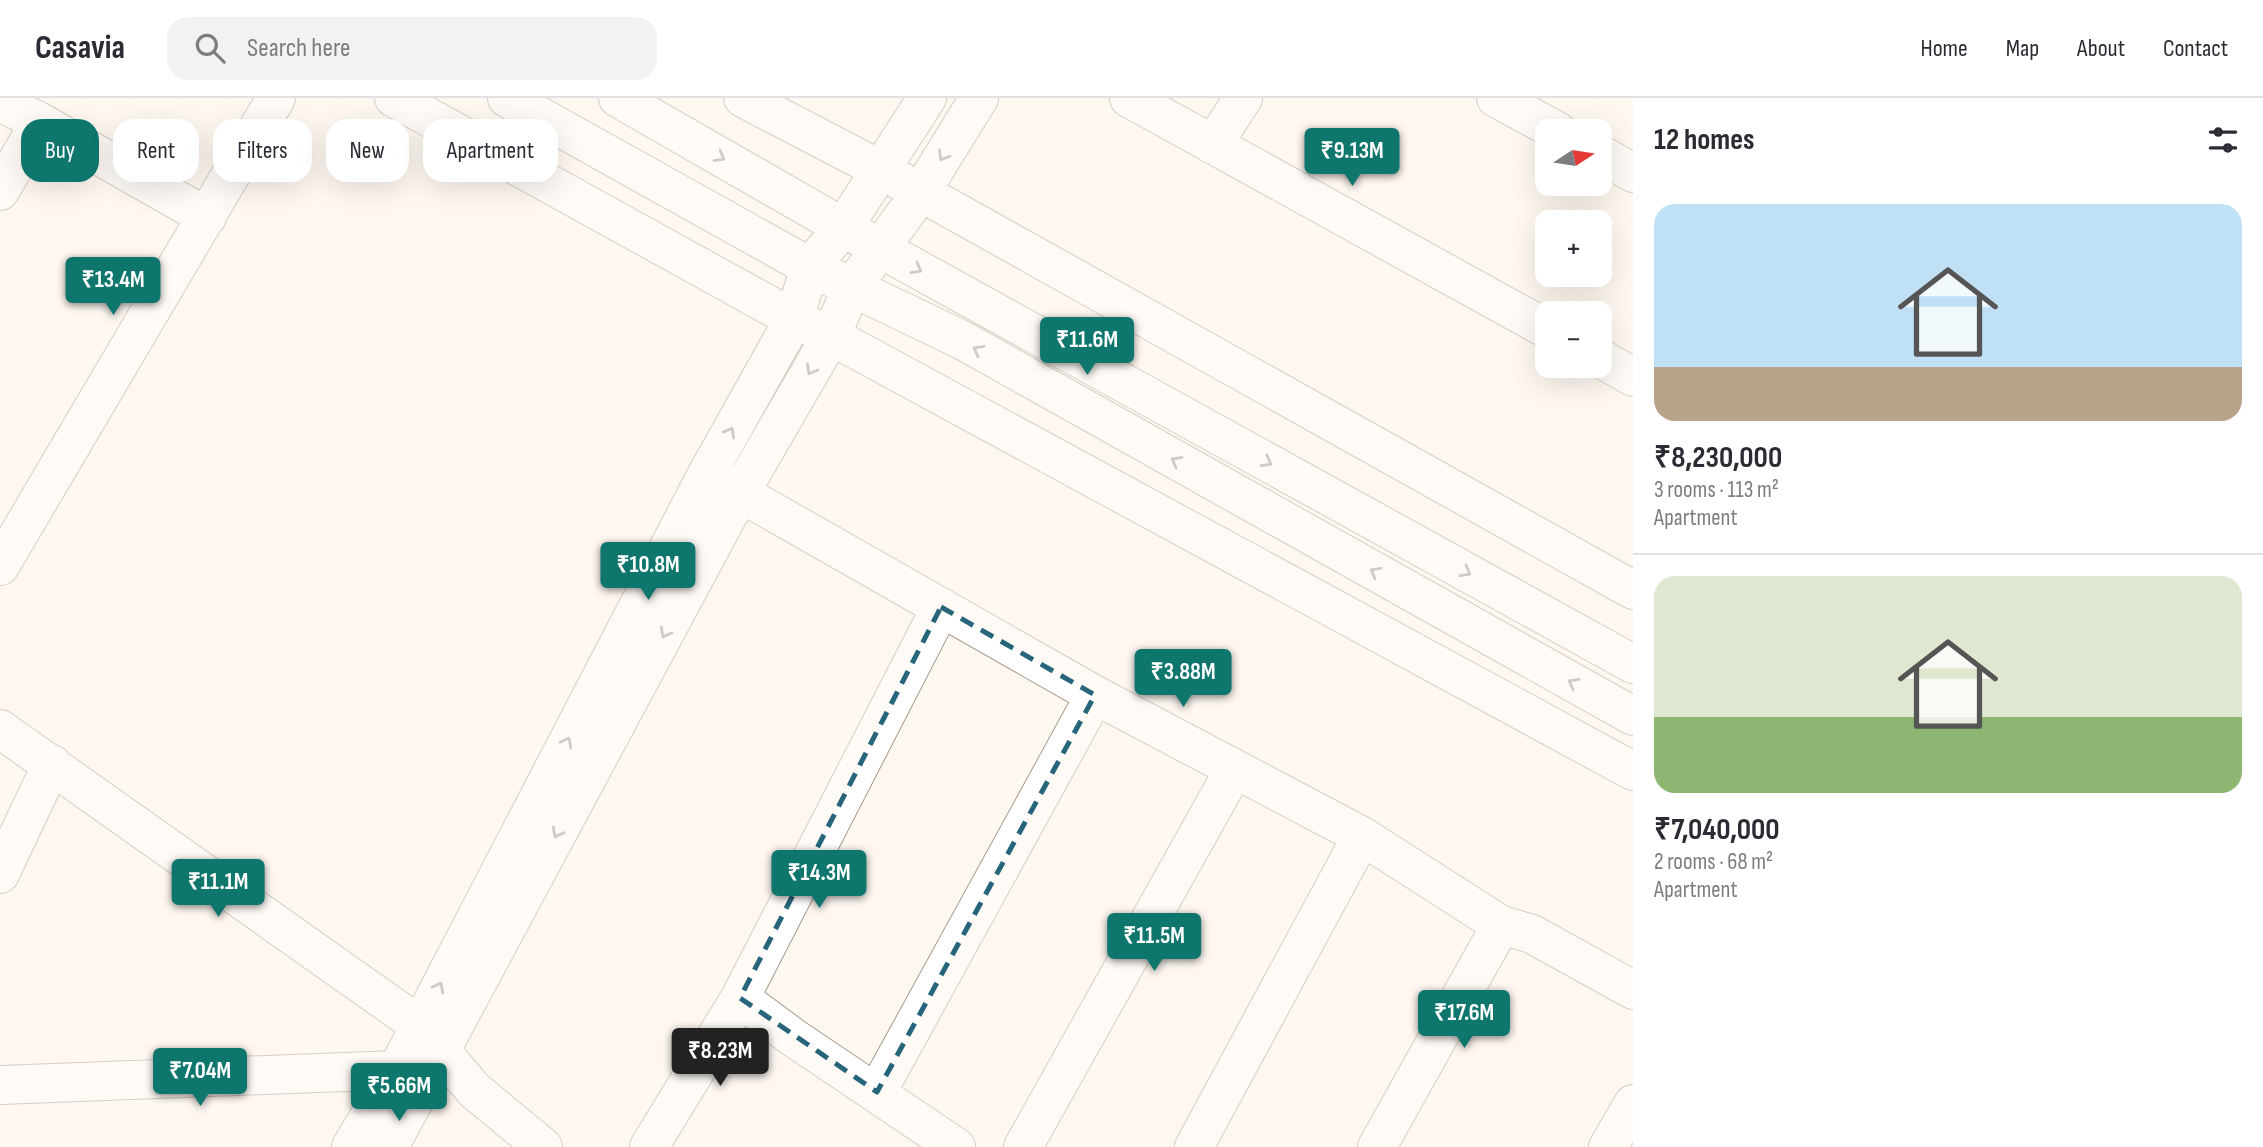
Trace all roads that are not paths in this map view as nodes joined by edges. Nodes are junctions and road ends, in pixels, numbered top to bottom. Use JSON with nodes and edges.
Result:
{"nodes":[{"id":1,"x":276,"y":98,"type":"edge"},
{"id":2,"x":394,"y":98,"type":"edge"},
{"id":3,"x":507,"y":98,"type":"edge"},
{"id":4,"x":618,"y":98,"type":"edge"},
{"id":5,"x":743,"y":98,"type":"edge"},
{"id":6,"x":927,"y":98,"type":"edge"},
{"id":7,"x":979,"y":98,"type":"edge"},
{"id":8,"x":1129,"y":98,"type":"edge"},
{"id":9,"x":1243,"y":98,"type":"edge"},
{"id":10,"x":1496,"y":98,"type":"edge"},
{"id":11,"x":0,"y":102,"type":"edge"},
{"id":12,"x":34,"y":119,"type":"edge"},
{"id":13,"x":1535,"y":119,"type":"edge"},
{"id":14,"x":1213,"y":145,"type":"junction"},
{"id":15,"x":21,"y":155,"type":"edge"},
{"id":16,"x":99,"y":156,"type":"edge"},
{"id":17,"x":881,"y":170,"type":"junction"},
{"id":18,"x":0,"y":191,"type":"edge"},
{"id":19,"x":921,"y":192,"type":"junction"},
{"id":20,"x":207,"y":217,"type":"junction"},
{"id":21,"x":843,"y":228,"type":"junction"},
{"id":22,"x":881,"y":249,"type":"junction"},
{"id":23,"x":810,"y":267,"type":"junction"},
{"id":24,"x":852,"y":287,"type":"junction"},
{"id":25,"x":794,"y":319,"type":"junction"},
{"id":26,"x":1535,"y":322,"type":"edge"},
{"id":27,"x":831,"y":336,"type":"junction"},
{"id":28,"x":1612,"y":365,"type":"edge"},
{"id":29,"x":1633,"y":376,"type":"edge"},
{"id":30,"x":707,"y":474,"type":"junction"},
{"id":31,"x":740,"y":493,"type":"junction"},
{"id":32,"x":0,"y":566,"type":"edge"},
{"id":33,"x":1633,"y":590,"type":"edge"},
{"id":34,"x":941,"y":607,"type":"junction"},
{"id":35,"x":1633,"y":664,"type":"edge"},
{"id":36,"x":1095,"y":695,"type":"junction"},
{"id":37,"x":1633,"y":716,"type":"edge"},
{"id":38,"x":0,"y":729,"type":"edge"},
{"id":39,"x":52,"y":764,"type":"junction"},
{"id":40,"x":1234,"y":770,"type":"junction"},
{"id":41,"x":1633,"y":771,"type":"edge"},
{"id":42,"x":1362,"y":836,"type":"junction"},
{"id":43,"x":0,"y":874,"type":"edge"},
{"id":44,"x":1501,"y":925,"type":"junction"},
{"id":45,"x":1633,"y":990,"type":"edge"},
{"id":46,"x":740,"y":998,"type":"junction"},
{"id":47,"x":429,"y":1038,"type":"junction"},
{"id":48,"x":397,"y":1070,"type":"junction"},
{"id":49,"x":0,"y":1085,"type":"edge"},
{"id":50,"x":877,"y":1092,"type":"junction"},
{"id":51,"x":1633,"y":1104,"type":"edge"},
{"id":52,"x":351,"y":1147,"type":"edge"},
{"id":53,"x":389,"y":1147,"type":"edge"},
{"id":54,"x":543,"y":1147,"type":"edge"},
{"id":55,"x":649,"y":1147,"type":"edge"},
{"id":56,"x":957,"y":1147,"type":"edge"},
{"id":57,"x":1023,"y":1147,"type":"edge"},
{"id":58,"x":1194,"y":1147,"type":"edge"},
{"id":59,"x":1377,"y":1147,"type":"edge"},
{"id":60,"x":1608,"y":1147,"type":"edge"}],
"edges":[{"from":1,"to":20,"type":"street"},
{"from":2,"to":25,"type":"street"},
{"from":3,"to":23,"type":"street"},
{"from":4,"to":21,"type":"street","one_way":true},
{"from":5,"to":17,"type":"street"},
{"from":6,"to":17,"type":"street"},
{"from":7,"to":19,"type":"street","one_way":true},
{"from":8,"to":14,"type":"street"},
{"from":9,"to":14,"type":"street"},
{"from":10,"to":13,"type":"street"},
{"from":11,"to":12,"type":"street"},
{"from":14,"to":26,"type":"street"},
{"from":15,"to":18,"type":"street"},
{"from":16,"to":20,"type":"street"},
{"from":17,"to":19,"type":"street"},
{"from":17,"to":21,"type":"street"},
{"from":19,"to":22,"type":"street"},
{"from":19,"to":33,"type":"street"},
{"from":20,"to":32,"type":"street"},
{"from":21,"to":22,"type":"street"},
{"from":21,"to":23,"type":"street"},
{"from":22,"to":24,"type":"street"},
{"from":22,"to":35,"type":"street","one_way":true},
{"from":23,"to":24,"type":"street"},
{"from":23,"to":25,"type":"street"},
{"from":24,"to":27,"type":"street"},
{"from":37,"to":24,"type":"street","one_way":true},
{"from":25,"to":27,"type":"street"},
{"from":30,"to":25,"type":"street","one_way":true},
{"from":27,"to":31,"type":"street","one_way":true},
{"from":27,"to":41,"type":"street"},
{"from":28,"to":29,"type":"street"},
{"from":30,"to":31,"type":"street"},
{"from":47,"to":30,"type":"street","one_way":true},
{"from":31,"to":34,"type":"street"},
{"from":31,"to":47,"type":"street","one_way":true},
{"from":34,"to":36,"type":"street"},
{"from":34,"to":46,"type":"street"},
{"from":36,"to":40,"type":"street"},
{"from":36,"to":50,"type":"street"},
{"from":38,"to":39,"type":"street"},
{"from":39,"to":43,"type":"street"},
{"from":39,"to":47,"type":"street"},
{"from":40,"to":42,"type":"street"},
{"from":40,"to":57,"type":"street"},
{"from":42,"to":44,"type":"street"},
{"from":42,"to":58,"type":"street"},
{"from":44,"to":45,"type":"street"},
{"from":44,"to":59,"type":"street"},
{"from":46,"to":50,"type":"street"},
{"from":46,"to":55,"type":"street"},
{"from":47,"to":48,"type":"street"},
{"from":47,"to":53,"type":"street"},
{"from":47,"to":54,"type":"street"},
{"from":48,"to":49,"type":"street"},
{"from":48,"to":52,"type":"street"},
{"from":50,"to":56,"type":"street"},
{"from":51,"to":60,"type":"street"}]}
